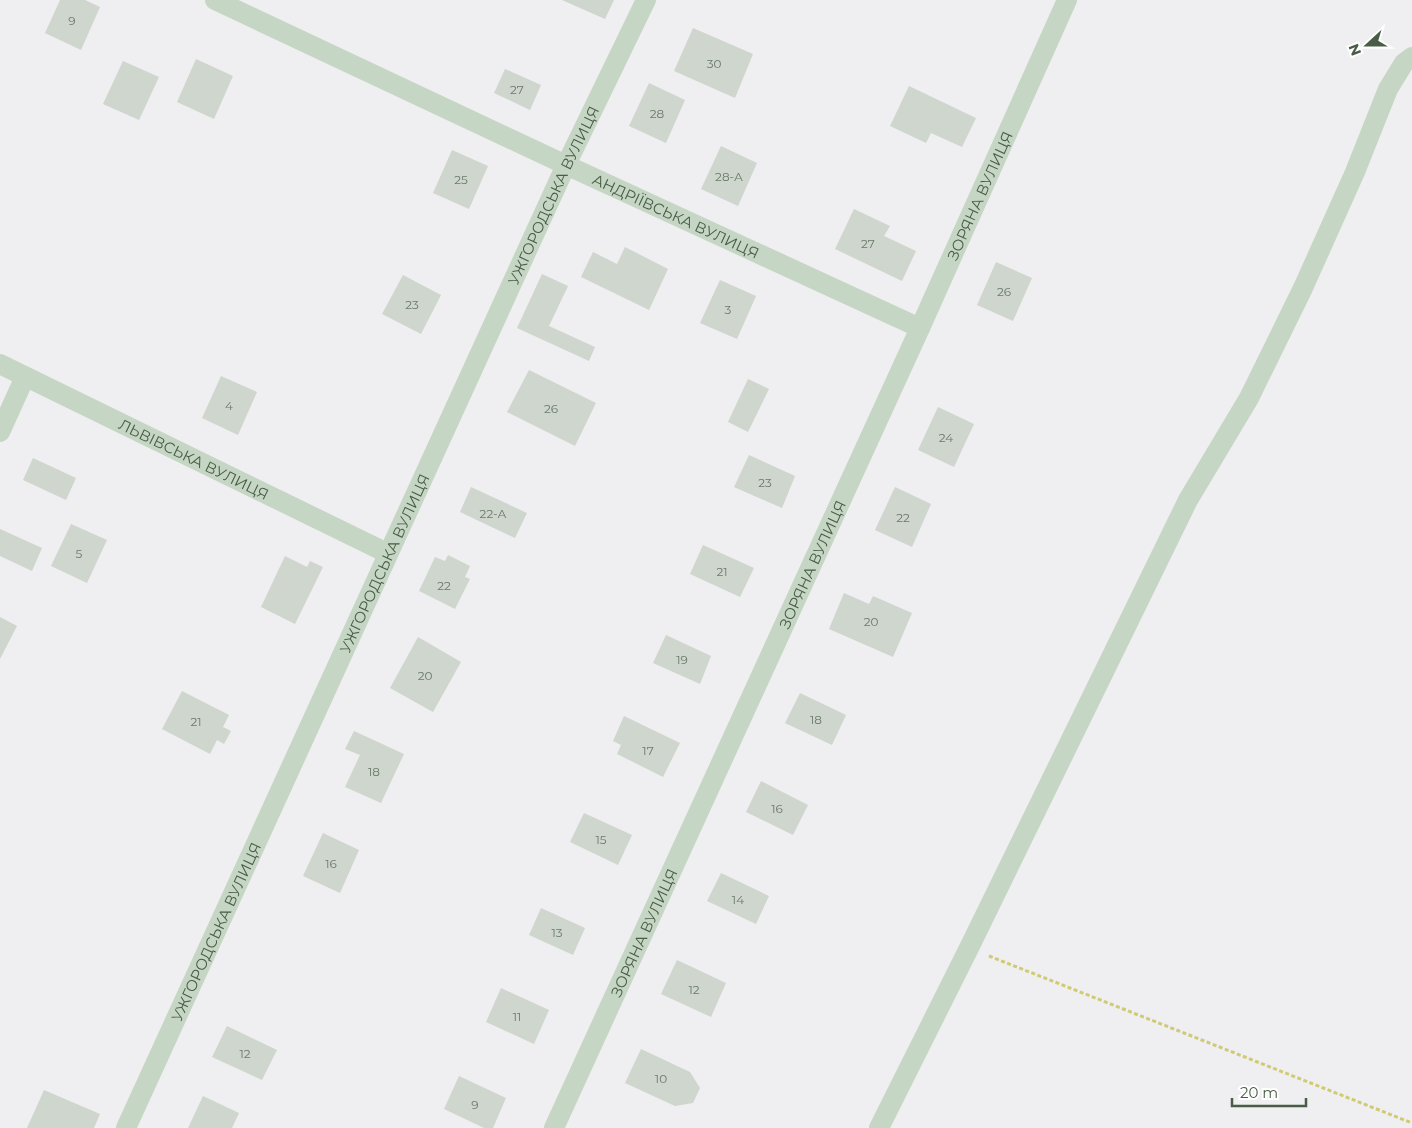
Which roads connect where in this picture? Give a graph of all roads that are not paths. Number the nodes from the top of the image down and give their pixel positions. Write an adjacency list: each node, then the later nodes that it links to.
1 (215, 0): 5 (street, АНДРІЇВСЬКА ВУЛИЦЯ)
2 (646, 0): 5 (street, УЖГОРОДСЬКА ВУЛИЦЯ)
3 (1067, 0): 6 (street, ЗОРЯНА ВУЛИЦЯ)
4 (1412, 57): 13 (street)
5 (566, 165): 6 (street, АНДРІЇВСЬКА ВУЛИЦЯ); 10 (street, УЖГОРОДСЬКА ВУЛИЦЯ)
6 (920, 328): 12 (street, ЗОРЯНА ВУЛИЦЯ)
7 (0, 364): 8 (street, ЛЬВІВСЬКА ВУЛИЦЯ)
8 (25, 377): 9 (street); 10 (street, ЛЬВІВСЬКА ВУЛИЦЯ)
9 (0, 432)
10 (387, 553): 11 (street, УЖГОРОДСЬКА ВУЛИЦЯ)
11 (126, 1128)
12 (554, 1128)
13 (879, 1128)

